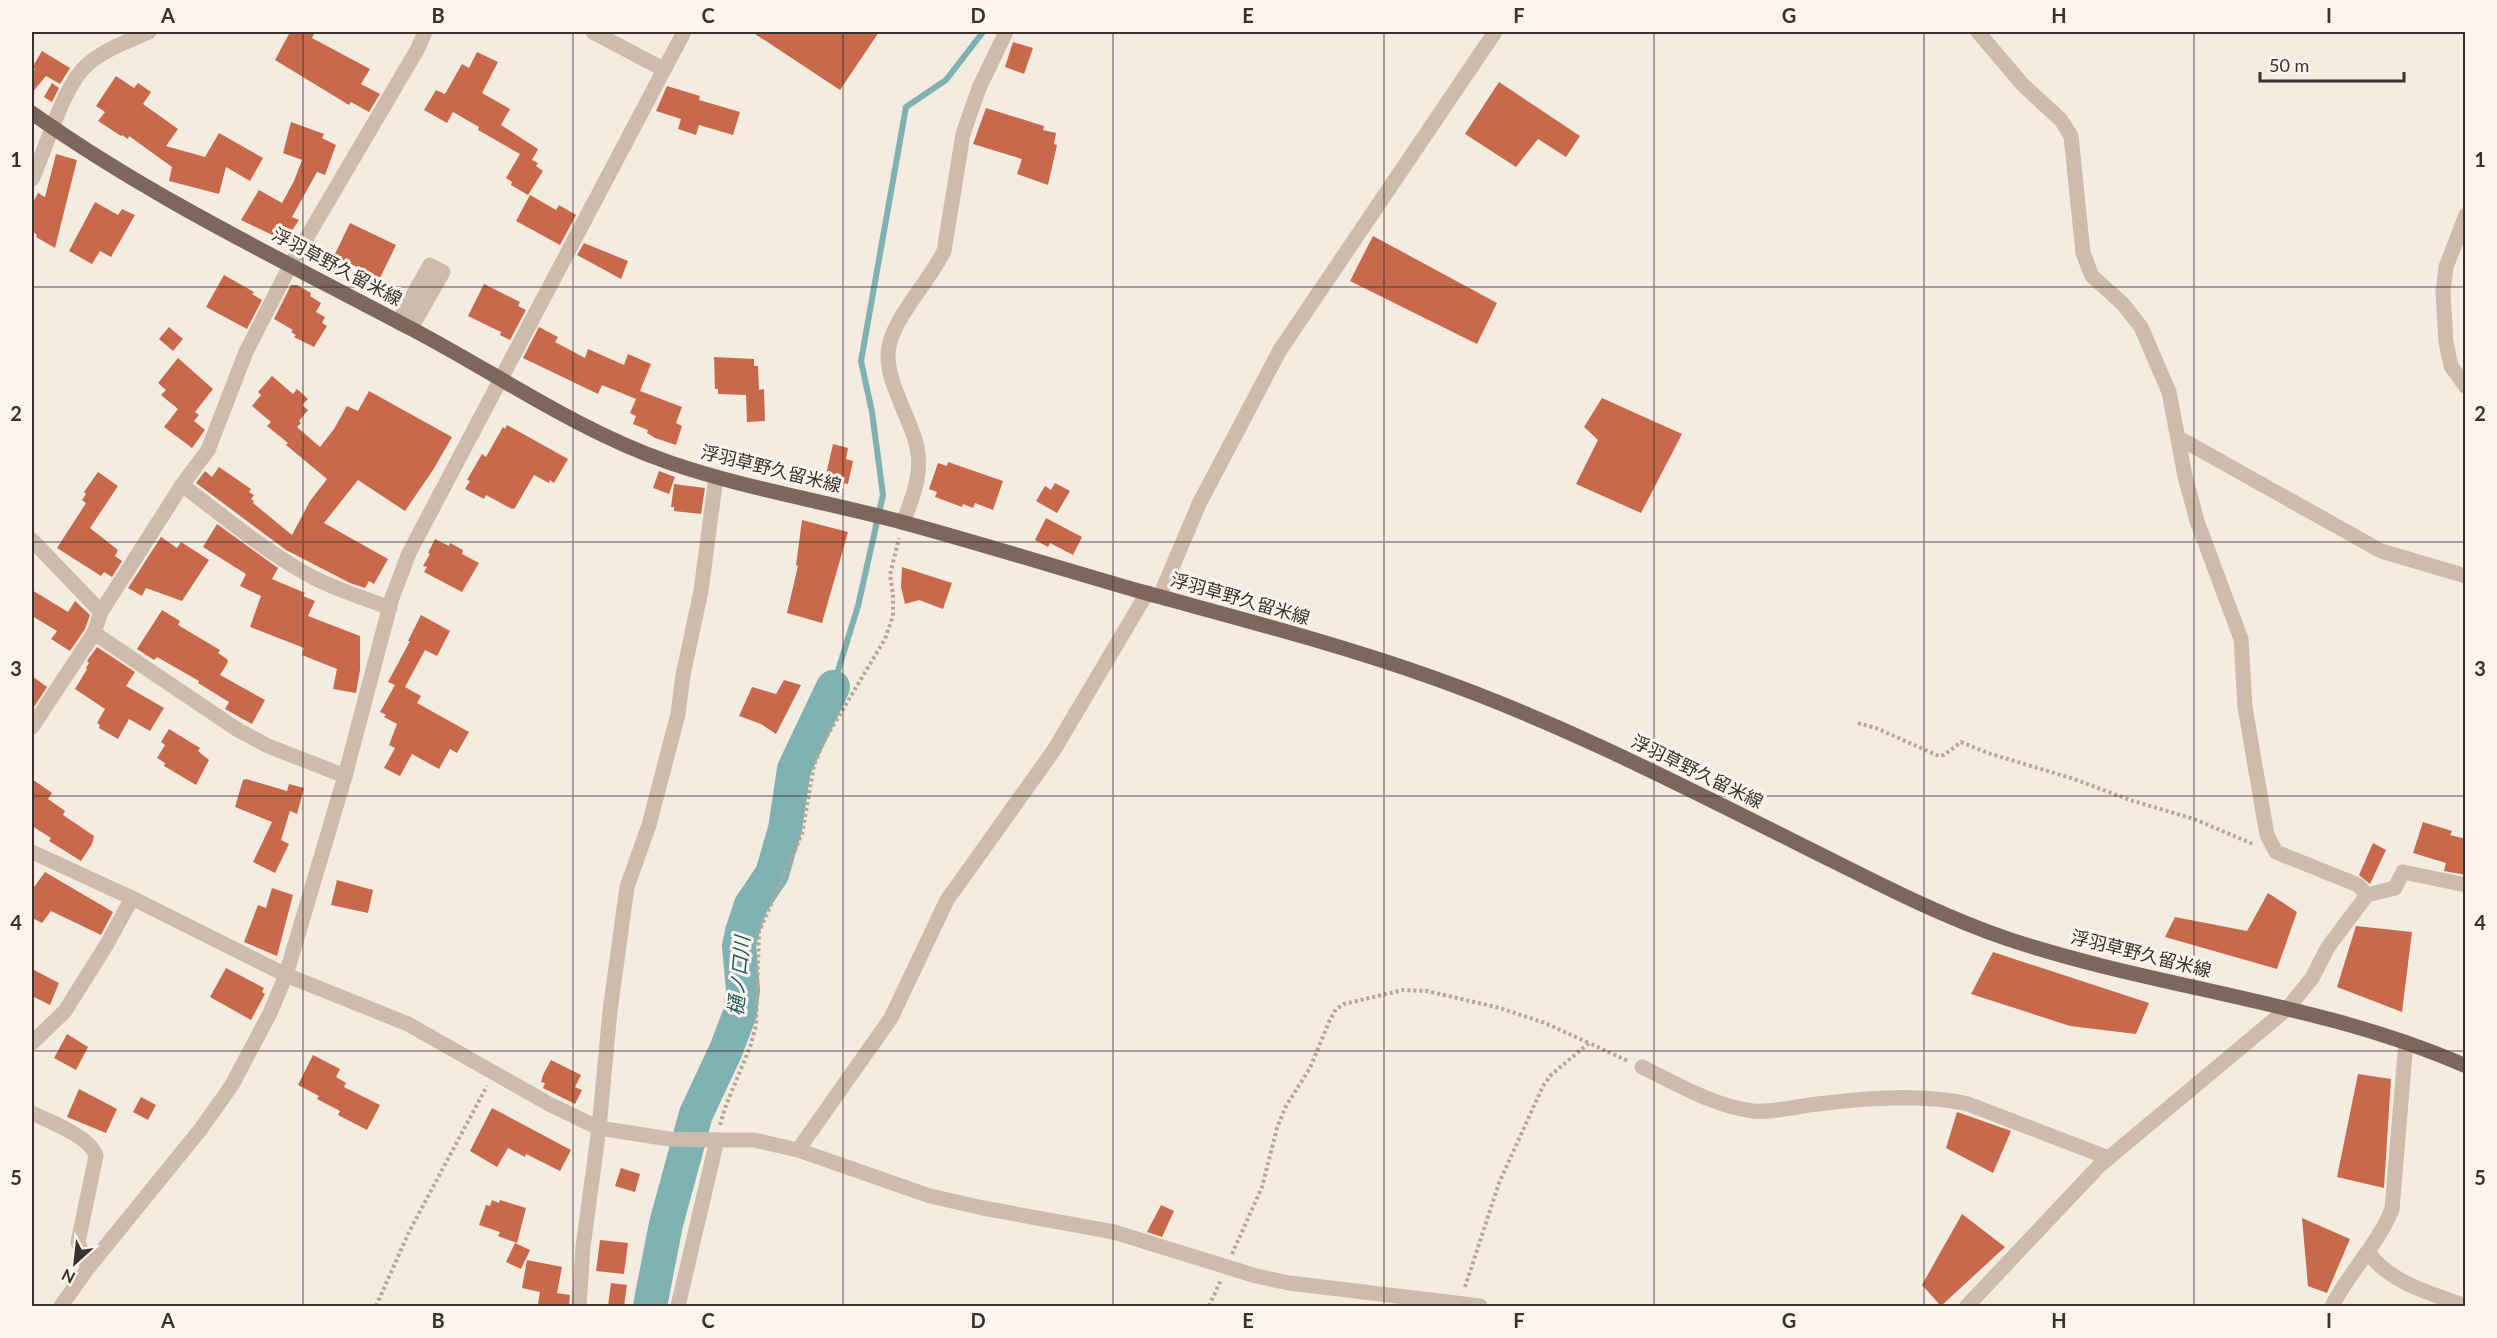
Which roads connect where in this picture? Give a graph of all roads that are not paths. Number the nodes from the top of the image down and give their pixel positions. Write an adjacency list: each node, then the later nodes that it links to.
1 (149, 32): 10 (street)
2 (425, 32): 13 (street)
3 (592, 32): 8 (street)
4 (684, 32): 8 (street)
5 (1006, 32): 19 (street)
6 (1495, 32): 22 (street)
7 (1978, 32): 16 (street)
8 (663, 69): 14 (street)
9 (32, 112): 10 (main road, 浮羽草野久留米線)
10 (54, 128): 11 (street); 13 (main road, 浮羽草野久留米線)
11 (32, 179)
12 (2466, 215): 15 (street)
13 (290, 266): 14 (main road, 浮羽草野久留米線); 18 (street)
14 (501, 378): 17 (main road, 浮羽草野久留米線); 23 (street)
15 (2466, 387)
16 (2179, 438): 21 (street); 30 (street)
17 (716, 477): 19 (main road, 浮羽草野久留米線); 39 (street)
18 (182, 486): 23 (street); 24 (street)
19 (899, 522): 22 (main road, 浮羽草野久留米線)
20 (32, 540): 24 (street)
21 (2466, 576)
22 (1153, 595): 33 (main road, 浮羽草野久留米線); 41 (street)
23 (390, 608): 27 (street)
24 (101, 612): 25 (street)
25 (94, 633): 26 (street); 27 (street)
26 (32, 728)
27 (345, 776): 32 (street)
28 (32, 852): 31 (street)
29 (2466, 885): 30 (street)
30 (2367, 895): 33 (street)
31 (132, 898): 32 (street); 35 (street)
32 (286, 975): 39 (street); 44 (street)
33 (2287, 1009): 34 (main road, 浮羽草野久留米線); 42 (street)
34 (2406, 1042): 36 (main road, 浮羽草野久留米線); 43 (street)
35 (32, 1043)
36 (2466, 1066)
37 (1642, 1067): 42 (street)
38 (32, 1113): 44 (street)
39 (599, 1128): 40 (street); 46 (street)
40 (711, 1140): 41 (street); 47 (street)
41 (798, 1149): 48 (street)
42 (2109, 1158): 49 (street)
43 (2368, 1252): 50 (street); 51 (street)
44 (88, 1268): 45 (street)
45 (61, 1306)
46 (579, 1306)
47 (678, 1306)
48 (1480, 1306)
49 (1967, 1306)
50 (2332, 1306)
51 (2466, 1306)

